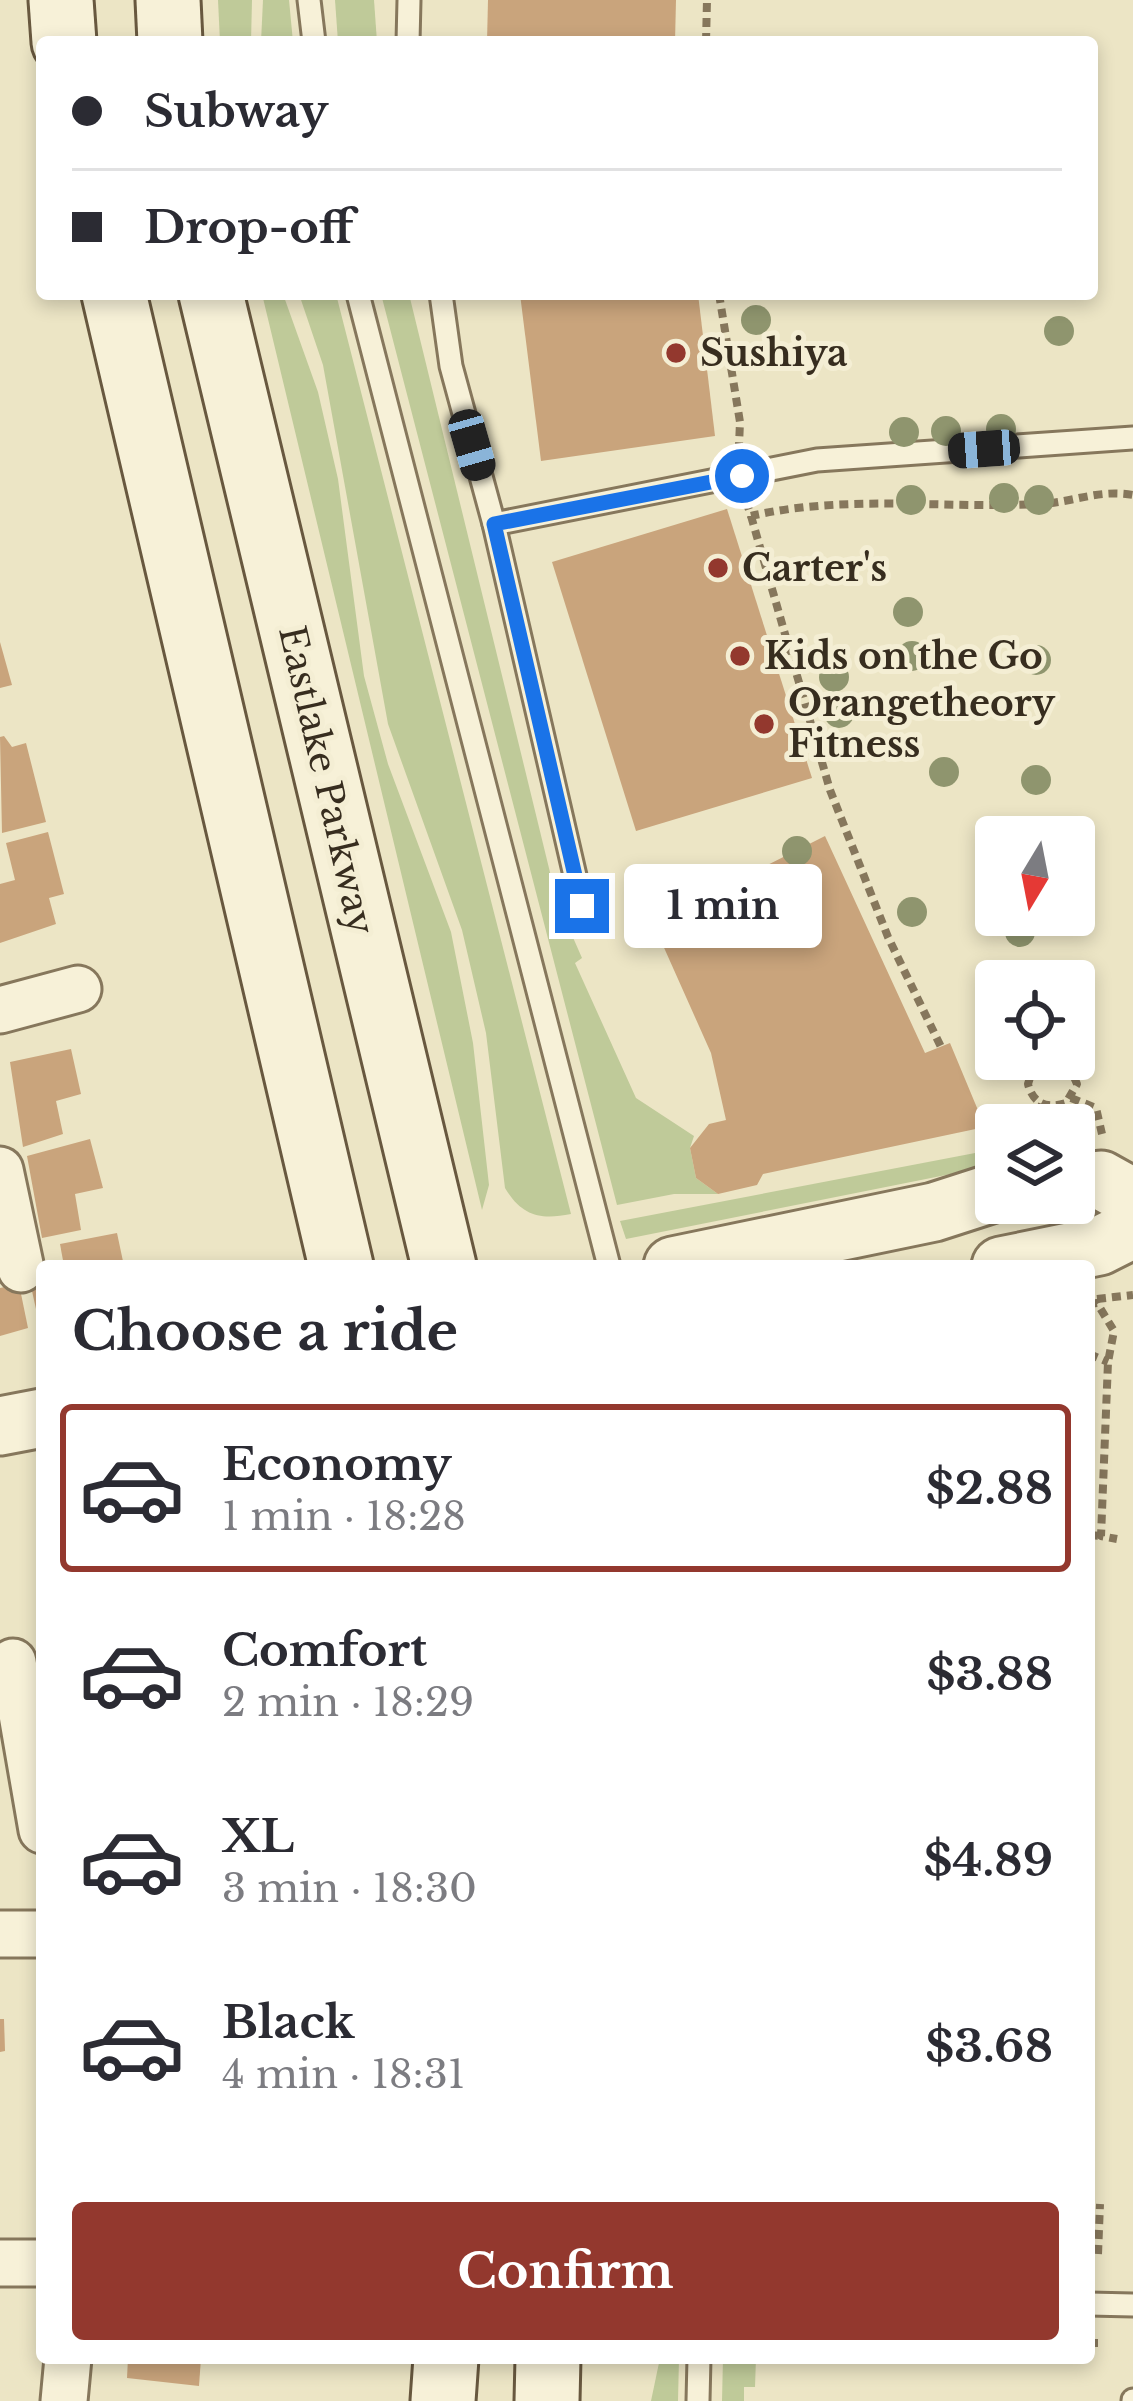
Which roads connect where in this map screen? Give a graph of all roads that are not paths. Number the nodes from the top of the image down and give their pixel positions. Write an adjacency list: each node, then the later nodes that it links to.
1 (61, 0): 5 (main road)
2 (168, 0): 6 (main road)
3 (309, 0): 7 (lane)
4 (410, 0): 8 (lane)
5 (64, 36)
6 (170, 36)
7 (313, 36)
8 (408, 36)
9 (115, 300): 23 (main road)
10 (212, 300): 24 (main road, Eastlake Parkway)
11 (360, 300): 25 (lane)
12 (443, 300): 14 (lane)
13 (1133, 438): 14 (lane)
14 (494, 524): 15 (lane)
15 (582, 906)
16 (78, 989): 17 (street)
17 (0, 1010)
18 (0, 1170): 28 (street)
19 (1095, 1181): 20 (street)
20 (1133, 1198)
21 (975, 1199): 26 (street)
22 (1133, 1228): 27 (street)
23 (340, 1260)
24 (443, 1260)
25 (607, 1260)
26 (702, 1260)
27 (1030, 1260)
28 (22, 1269)
29 (36, 1419): 30 (street)
30 (0, 1426)
31 (13, 1662): 32 (street)
32 (36, 1795)
33 (0, 1934): 34 (street)
34 (36, 1934)
35 (0, 2263): 36 (street)
36 (36, 2264)
37 (1095, 2304): 38 (lane)
38 (1133, 2305)
39 (67, 2364): 43 (street)
40 (446, 2364): 44 (main road)
41 (548, 2364): 45 (main road)
42 (699, 2364): 46 (lane)
43 (64, 2401)
44 (443, 2401)
45 (547, 2401)
46 (698, 2401)

